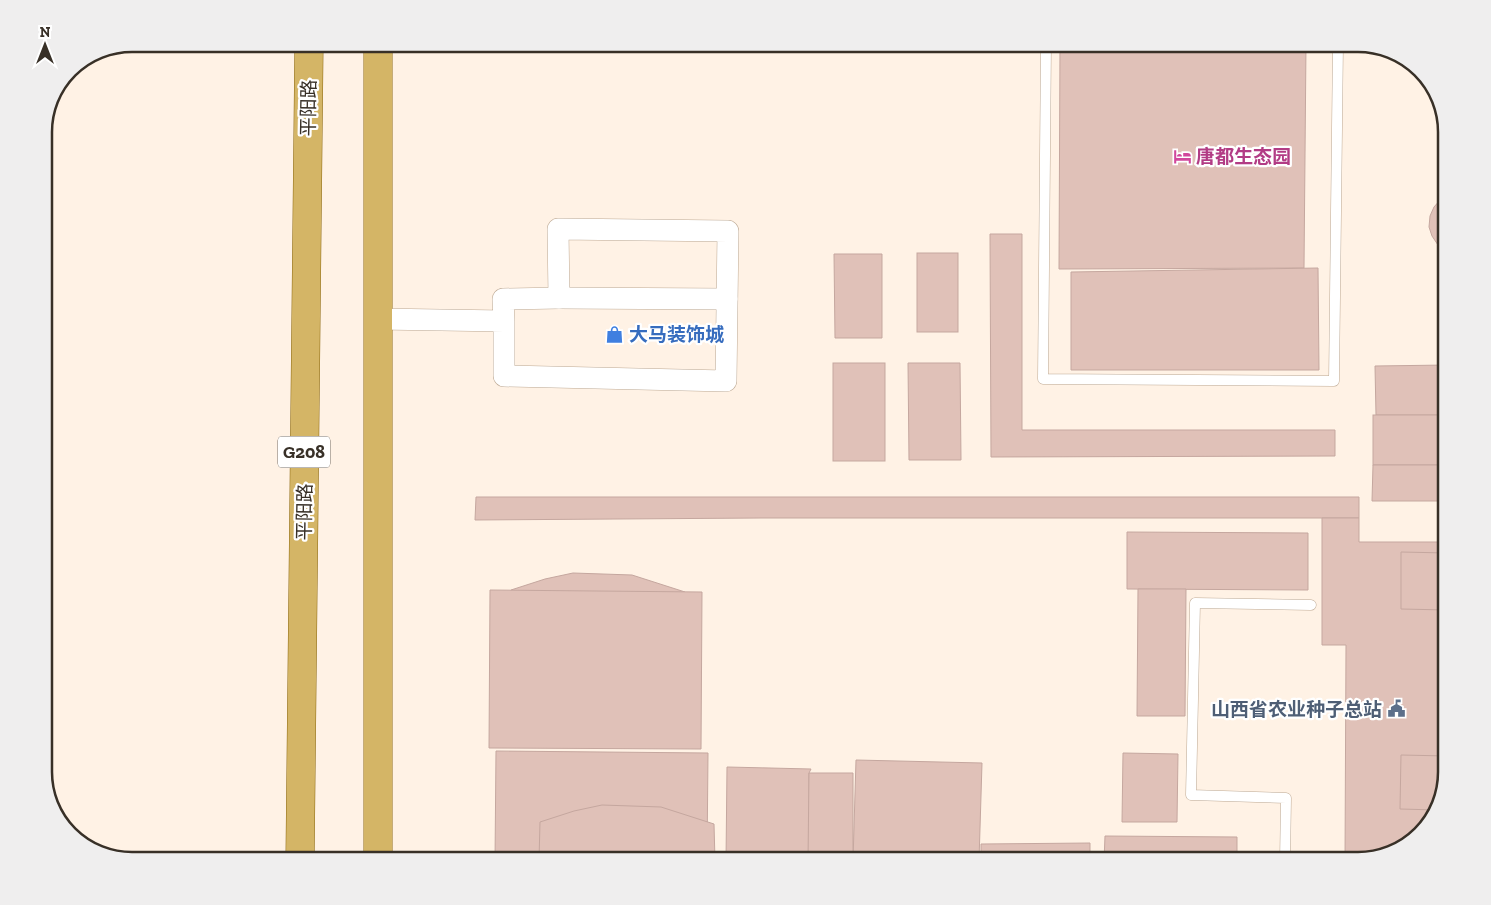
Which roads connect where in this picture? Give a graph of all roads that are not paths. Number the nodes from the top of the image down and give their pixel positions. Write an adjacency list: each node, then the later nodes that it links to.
1 (309, 52): 10 (main road, 平阳路 / G208)
2 (378, 52): 7 (main road)
3 (1046, 52): 4 (lane)
4 (1338, 52)
5 (559, 298): 6 (street); 6 (street); 8 (street)
6 (727, 299): 8 (street)
7 (378, 319): 8 (street); 11 (main road)
8 (504, 321)
9 (1311, 605): 12 (lane)
10 (300, 852)
11 (378, 852)
12 (1285, 852)

